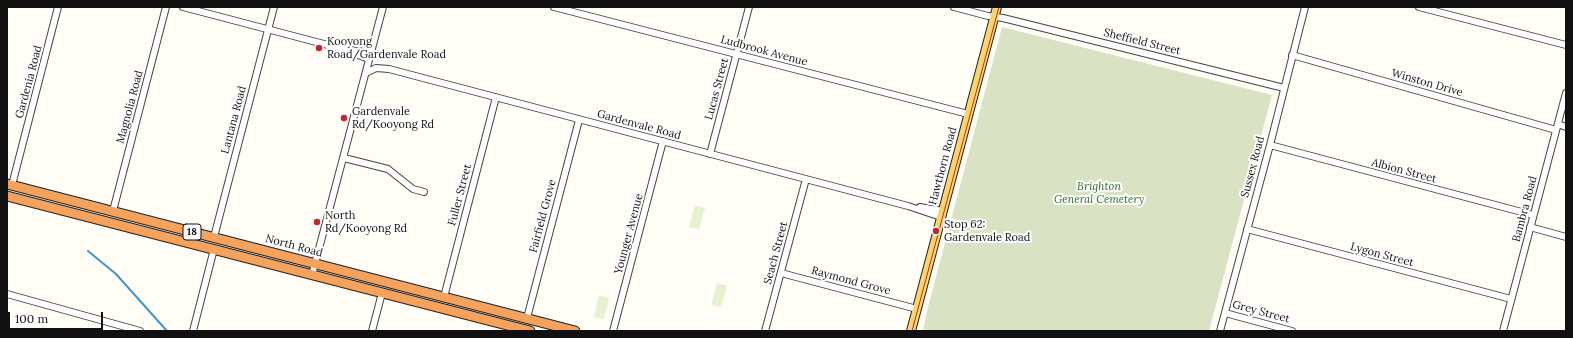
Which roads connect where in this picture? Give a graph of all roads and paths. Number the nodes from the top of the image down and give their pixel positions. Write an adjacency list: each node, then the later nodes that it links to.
1 (58, 7): 31 (street, Gardenia Road)
2 (166, 7): 36 (street, Magnolia Road)
3 (183, 7): 13 (street)
4 (274, 7): 13 (street, Lantana Road)
5 (383, 7): 17 (street)
6 (554, 7): 15 (street, Ludbrook Avenue)
7 (749, 7): 15 (street, Lucas Street)
8 (954, 7): 12 (street, Sheffield Street)
9 (997, 7): 12 (main road, Hawthorn Road)
10 (1305, 7): 16 (street, Sussex Road)
11 (1419, 7): 14 (street)
12 (994, 16): 19 (street, Sheffield Street); 22 (main road, Hawthorn Road)
13 (268, 29): 17 (street); 41 (street, Lantana Road)
14 (1566, 45)
15 (736, 54): 22 (street, Ludbrook Avenue); 28 (street, Lucas Street)
16 (1292, 55): 19 (street, Sussex Road); 24 (street, Winston Drive)
17 (370, 56): 18 (street)
18 (366, 73): 21 (street, Gardenvale Road); 29 (street)
19 (1284, 88): 27 (street, Sussex Road)
20 (1566, 93): 24 (street, Bambra Road)
21 (496, 97): 23 (street, Gardenvale Road); 49 (street, Fuller Street)
22 (968, 114): 37 (main road, Hawthorn Road)
23 (579, 120): 26 (street, Gardenvale Road); 54 (street, Fairfield Grove)
24 (1557, 127): 25 (street, Winston Drive); 38 (street, Bambra Road)
25 (1566, 127)
26 (663, 141): 28 (street, Gardenvale Road); 61 (street, Younger Avenue)
27 (1270, 146): 38 (street, Albion Street); 40 (street, Sussex Road)
28 (710, 154): 30 (street, Gardenvale Road)
29 (344, 158): 32 (street); 44 (street)
30 (806, 179): 37 (street, Gardenvale Road); 45 (street, Seach Street)
31 (10, 184): 34 (highway, North Road / 18)
32 (424, 192)
33 (7, 196): 35 (highway, 18)
34 (69, 200): 35 (highway); 36 (highway, North Road / 18)
35 (66, 211): 43 (highway, 18)
36 (113, 211): 41 (highway, North Road / 18)
37 (942, 214): 52 (main road, Hawthorn Road)
38 (1534, 215): 39 (street, Bambra Road)
39 (1530, 227): 42 (street); 50 (street, Bambra Road)
40 (1247, 229): 50 (street, Lygon Street); 53 (street, Sussex Road)
41 (214, 237): 44 (highway, North Road / 18)
42 (1566, 237)
43 (214, 249): 46 (highway, 18); 57 (street)
44 (316, 264): 46 (street); 49 (highway, North Road / 18)
45 (781, 273): 52 (street, Raymond Grove); 62 (street, Seach Street)
46 (312, 275): 47 (highway, 18)
47 (382, 293): 55 (highway, 18); 58 (street)
48 (7, 294): 56 (street)
49 (444, 297): 51 (highway, North Road / 18)
50 (1511, 299): 66 (street, Bambra Road)
51 (485, 308): 54 (highway, North Road / 18); 55 (highway)
52 (917, 309): 63 (main road, Hawthorn Road)
53 (1225, 313): 64 (street, Sussex Road); 65 (street, Grey Street)
54 (527, 318): 60 (highway, North Road / 18)
55 (482, 319): 59 (highway, 18)
56 (140, 331)
57 (193, 331)
58 (372, 331)
59 (530, 331)
60 (575, 331)
61 (613, 331)
62 (765, 331)
63 (911, 331)
64 (1220, 331)
65 (1292, 331)
66 (1503, 331)

